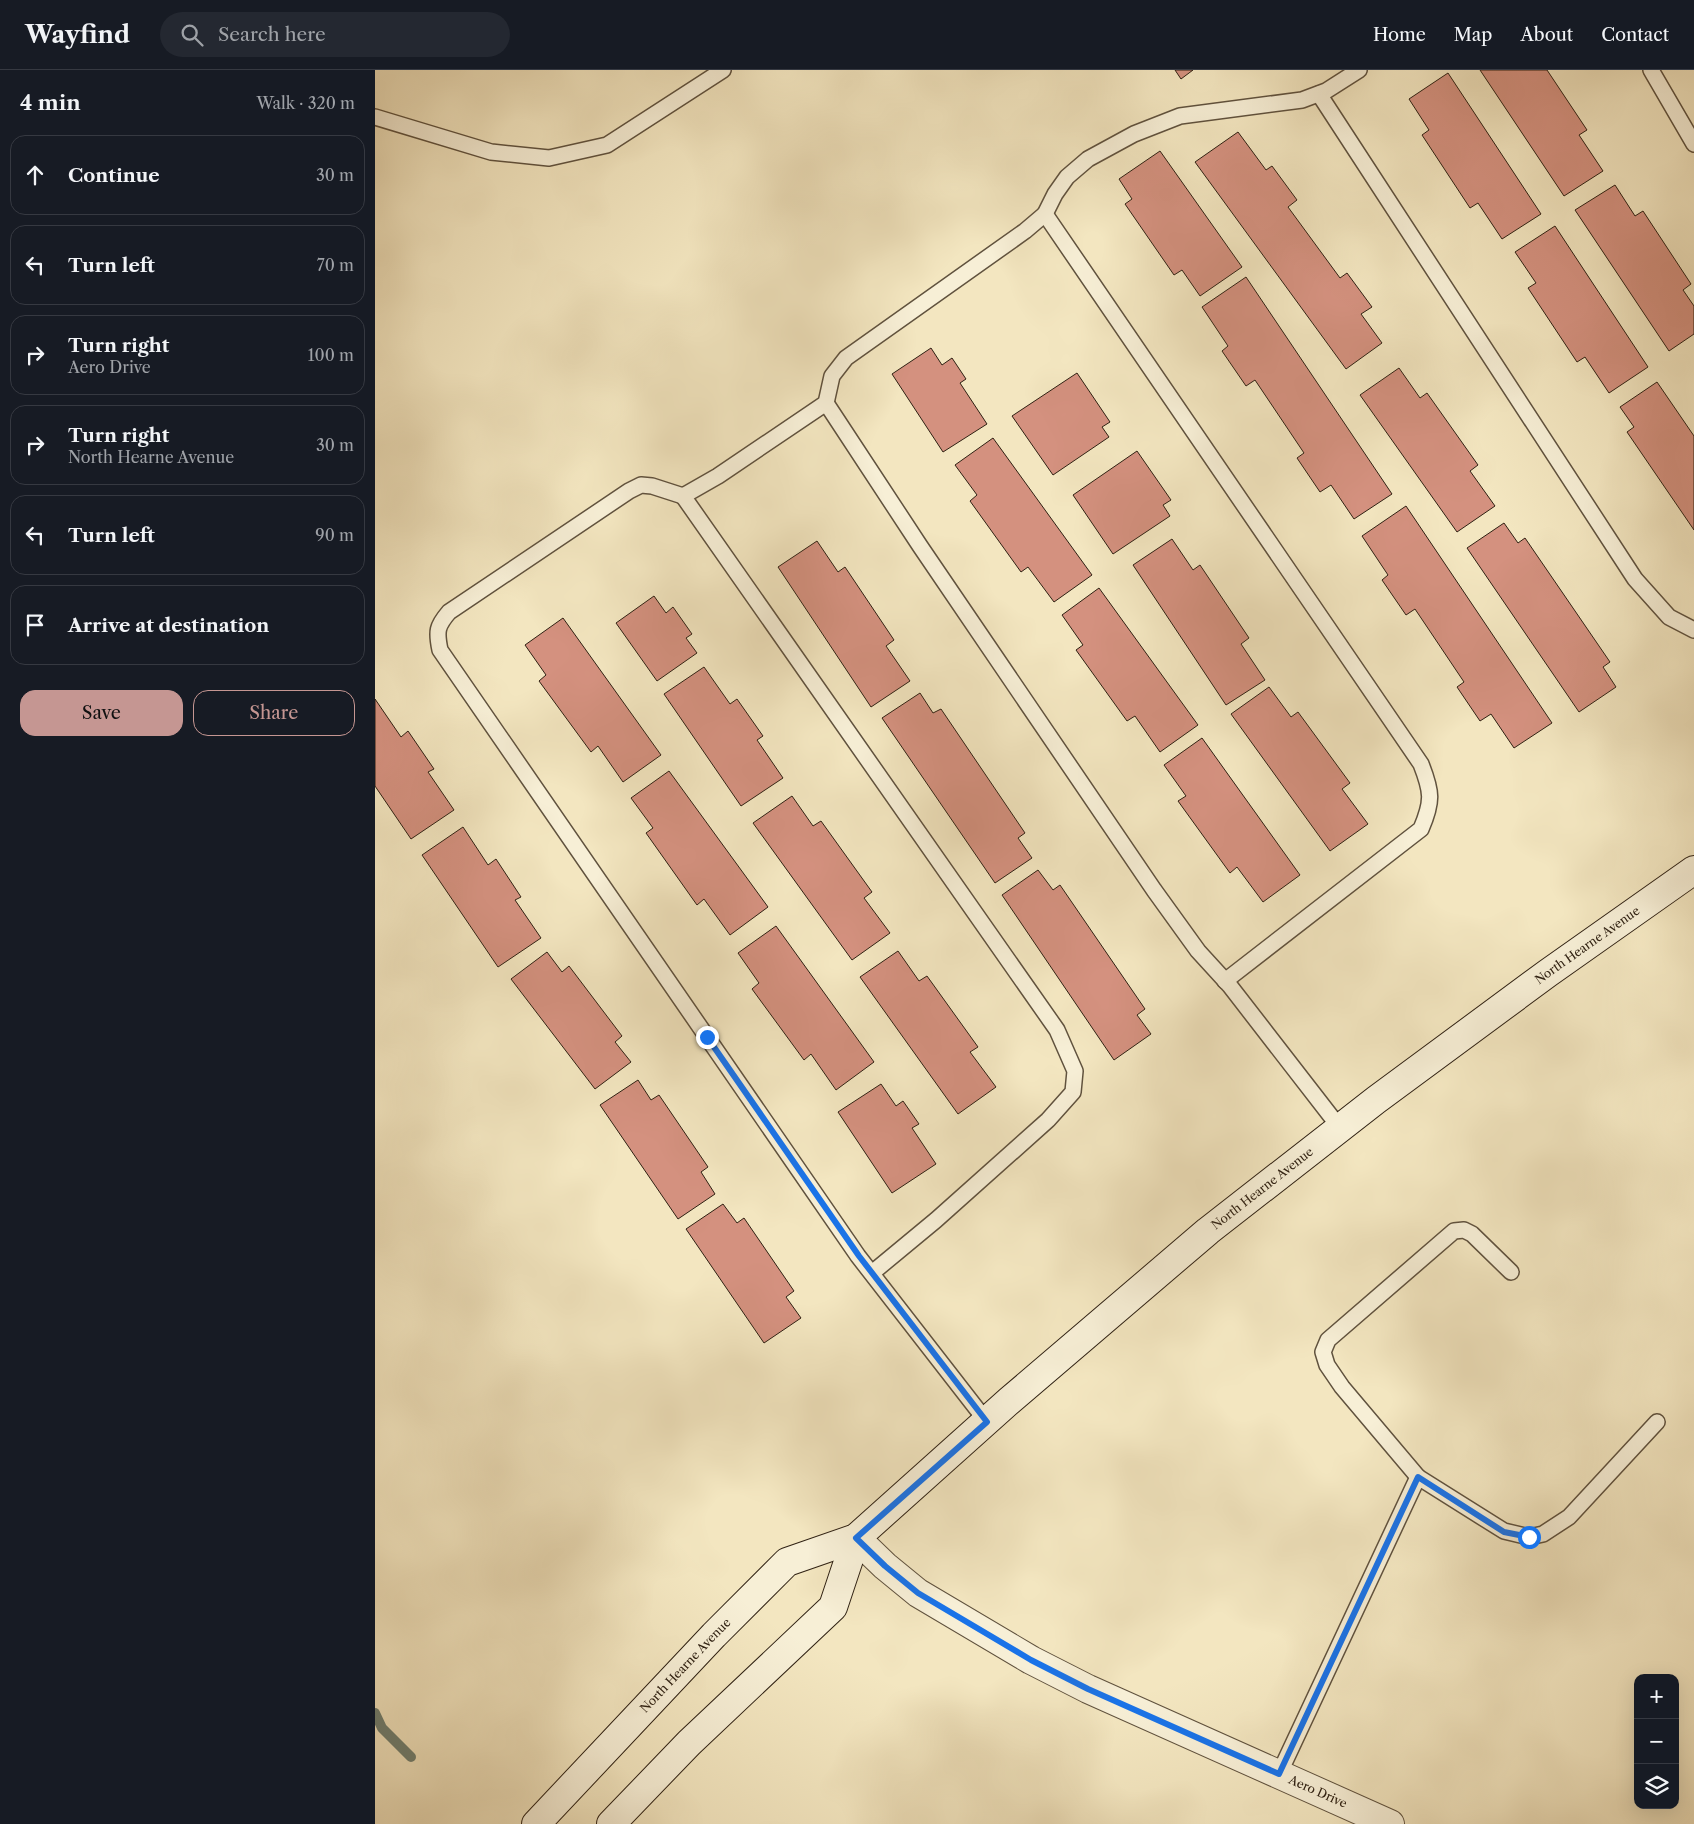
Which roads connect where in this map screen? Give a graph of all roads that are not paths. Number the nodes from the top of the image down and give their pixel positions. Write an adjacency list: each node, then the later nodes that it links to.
1 (723, 70): 5 (lane)
2 (1359, 70): 4 (lane)
3 (1651, 70): 6 (lane)
4 (1319, 94): 7 (lane); 10 (lane)
5 (375, 117)
6 (1694, 144)
7 (1045, 214): 8 (lane); 12 (lane)
8 (826, 403): 9 (lane); 12 (lane)
9 (683, 496): 15 (lane); 15 (lane)
10 (1694, 630)
11 (1694, 870): 13 (main road, North Hearne Avenue)
12 (1225, 980): 13 (lane)
13 (1340, 1128): 16 (main road, North Hearne Avenue)
14 (1511, 1272): 18 (lane)
15 (872, 1273): 16 (lane)
16 (987, 1422): 19 (main road, North Hearne Avenue)
17 (1657, 1422): 18 (lane)
18 (1418, 1477): 20 (lane)
19 (856, 1538): 20 (main road, Aero Drive); 21 (main road, North Hearne Avenue); 22 (main road)
20 (1279, 1774): 23 (main road, Aero Drive)
21 (535, 1824)
22 (611, 1824)
23 (1390, 1824)

